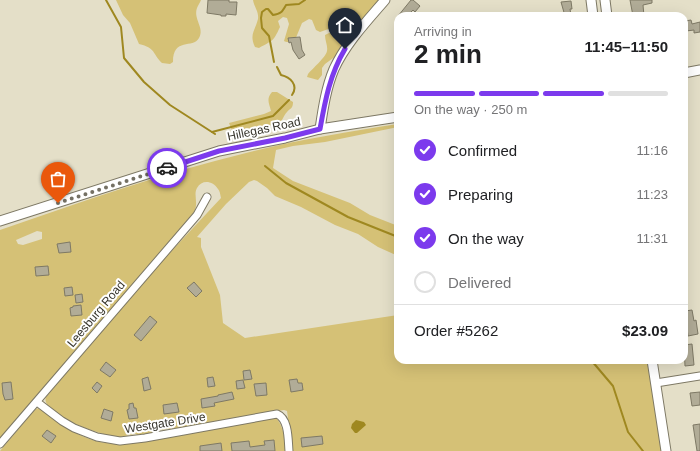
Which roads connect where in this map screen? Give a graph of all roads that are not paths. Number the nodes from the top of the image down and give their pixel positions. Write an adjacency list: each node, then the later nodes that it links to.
1 (385, 0): 9 (main road)
2 (591, 0): 4 (main road)
3 (605, 0): 5 (main road)
4 (592, 12)
5 (606, 12)
6 (700, 70): 7 (main road)
7 (688, 72)
8 (394, 118): 9 (main road, Hillegas Road)
9 (320, 129): 11 (main road, Hillegas Road)
10 (206, 197): 15 (street, Leesburg Road)
11 (0, 221)
12 (653, 364): 14 (main road)
13 (700, 376): 14 (street)
14 (656, 383): 18 (main road)
15 (37, 402): 16 (street, Leesburg Road); 17 (street, Westgate Drive)
16 (0, 444)
17 (289, 451)
18 (666, 451)

